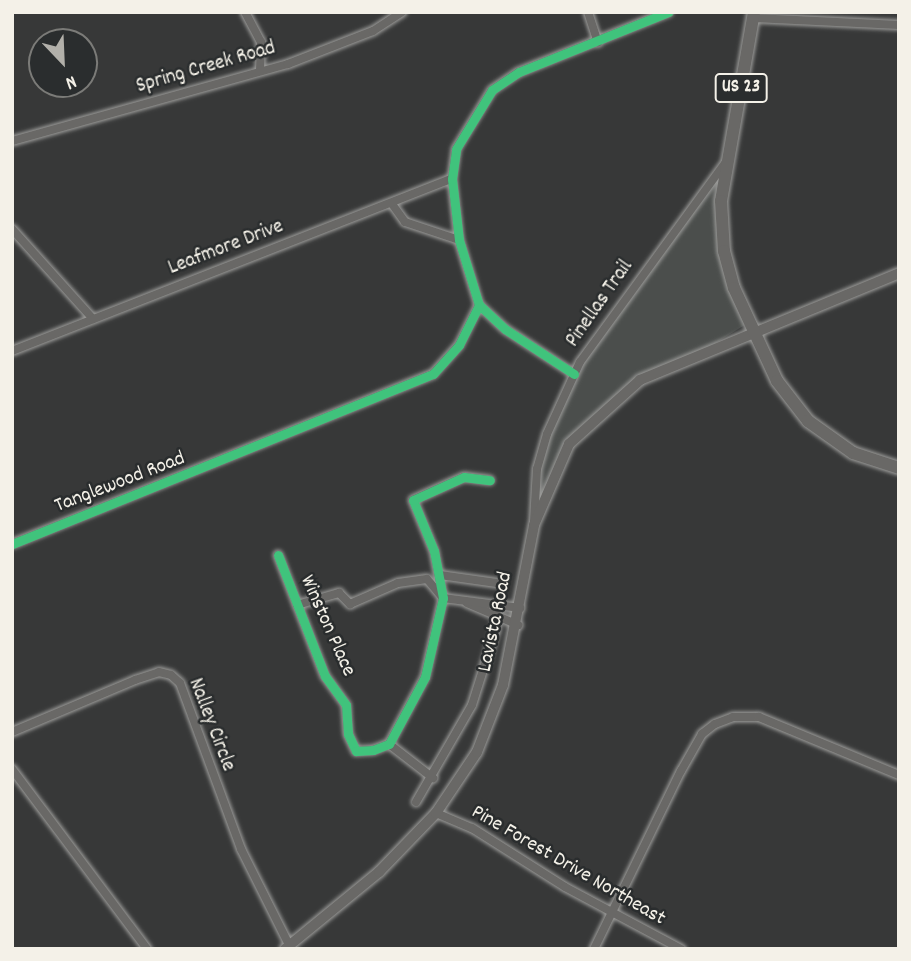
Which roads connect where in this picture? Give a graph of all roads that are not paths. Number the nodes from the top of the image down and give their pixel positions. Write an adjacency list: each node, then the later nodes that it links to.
1 (246, 12): 8 (street)
2 (402, 12): 8 (street, Spring Creek Road)
3 (587, 12): 7 (street)
4 (668, 12): 7 (street)
5 (754, 15): 6 (street); 10 (main road, US 23)
6 (899, 24)
7 (598, 42): 11 (street)
8 (260, 70): 9 (street, Spring Creek Road)
9 (12, 141)
10 (724, 163): 18 (main road, US 23); 20 (street, Pinellas Trail)
11 (453, 179): 12 (street, Leafmore Drive); 14 (street)
12 (393, 204): 14 (street); 17 (street, Leafmore Drive)
13 (12, 229): 17 (street)
14 (459, 240): 16 (street)
15 (899, 273): 18 (main road, Lavista Road)
16 (479, 305): 20 (street); 24 (street, Tanglewood Road)
17 (93, 319): 19 (street, Leafmore Drive)
18 (753, 334): 21 (main road, US 23); 23 (main road, Lavista Road)
19 (12, 351)
20 (574, 374): 23 (street, Pinellas Trail)
21 (899, 468)
22 (491, 480): 26 (street)
23 (534, 525): 32 (main road, Lavista Road)
24 (12, 544)
25 (278, 555): 30 (street, Winston Place)
26 (440, 575): 27 (street); 28 (street)
27 (496, 583)
28 (443, 598): 29 (street, Winston Place); 30 (street, Winston Place); 36 (street)
29 (467, 603): 31 (street, Winston Place); 33 (street, Winston Place)
30 (297, 605): 36 (street, Winston Place)
31 (497, 605): 32 (street, Winston Place); 33 (street)
32 (520, 608): 34 (main road, Lavista Road)
33 (494, 617): 34 (street, Winston Place); 39 (street)
34 (518, 625): 41 (main road, Lavista Road)
35 (12, 732): 43 (street, Nalley Circle)
36 (389, 744): 39 (street)
37 (12, 769): 44 (street)
38 (899, 775): 42 (street)
39 (433, 778): 40 (street)
40 (416, 802)
41 (436, 813): 42 (street, Pine Forest Drive Northeast); 43 (main road, Lavista Road)
42 (610, 912): 45 (street); 46 (street, Pine Forest Drive Northeast)
43 (288, 947)
44 (147, 949)
45 (594, 949)
46 (681, 949)

